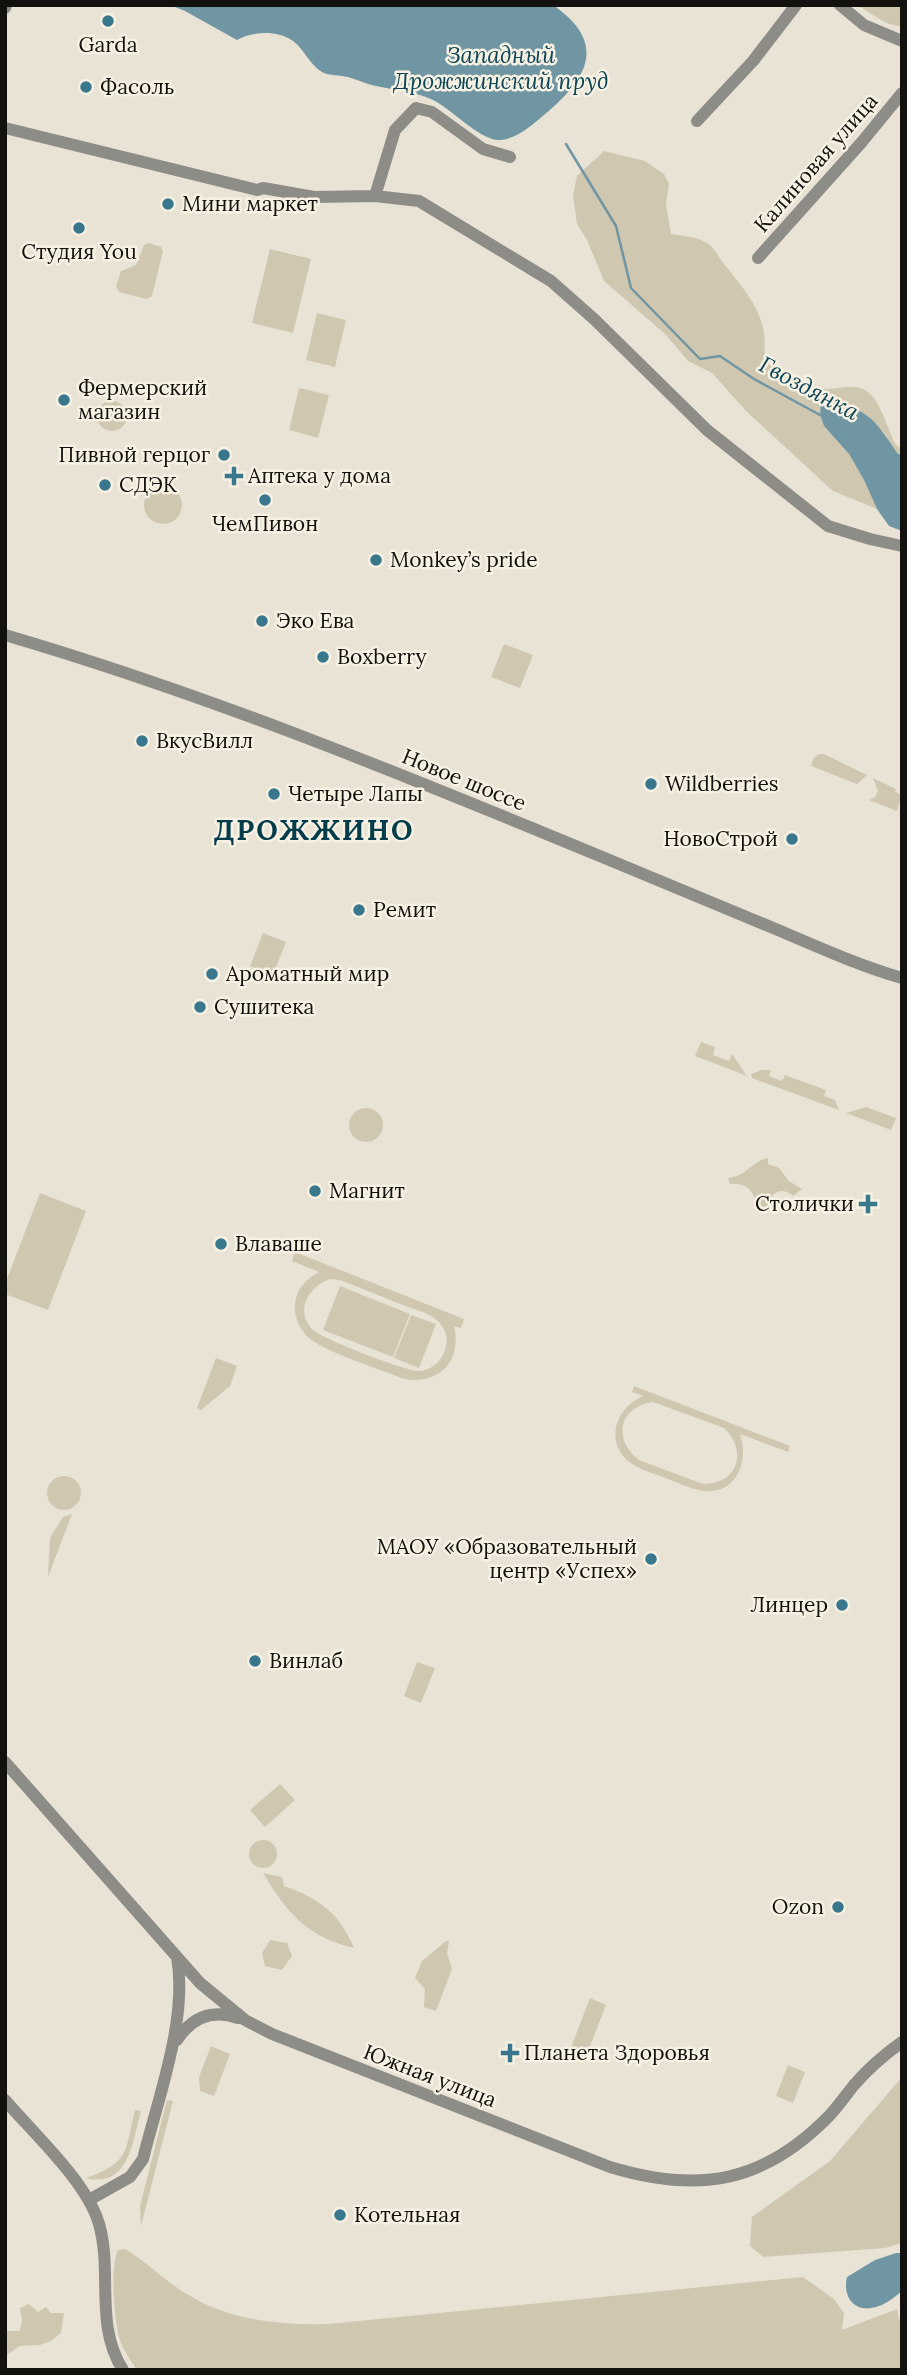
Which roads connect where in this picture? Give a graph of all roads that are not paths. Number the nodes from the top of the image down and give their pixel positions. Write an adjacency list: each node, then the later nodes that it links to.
1 (796, 5): 5 (street)
2 (840, 5): 3 (street)
3 (902, 41)
4 (902, 93): 9 (street, Калиновая улица)
5 (697, 121)
6 (5, 128): 8 (street)
7 (510, 157): 8 (street)
8 (375, 196): 10 (street)
9 (758, 258)
10 (902, 547)
11 (5, 635): 12 (street, Новое шоссе)
12 (902, 978)
13 (5, 1762): 14 (street, Южная улица)
14 (177, 1956): 15 (street, Южная улица); 16 (street)
15 (200, 1983): 16 (street); 17 (street, Южная улица)
16 (178, 2016): 19 (street)
17 (245, 2020): 18 (street, Южная улица); 19 (street)
18 (902, 2042)
19 (169, 2056): 21 (street)
20 (5, 2100): 21 (street)
21 (89, 2200): 22 (street)
22 (123, 2370)

